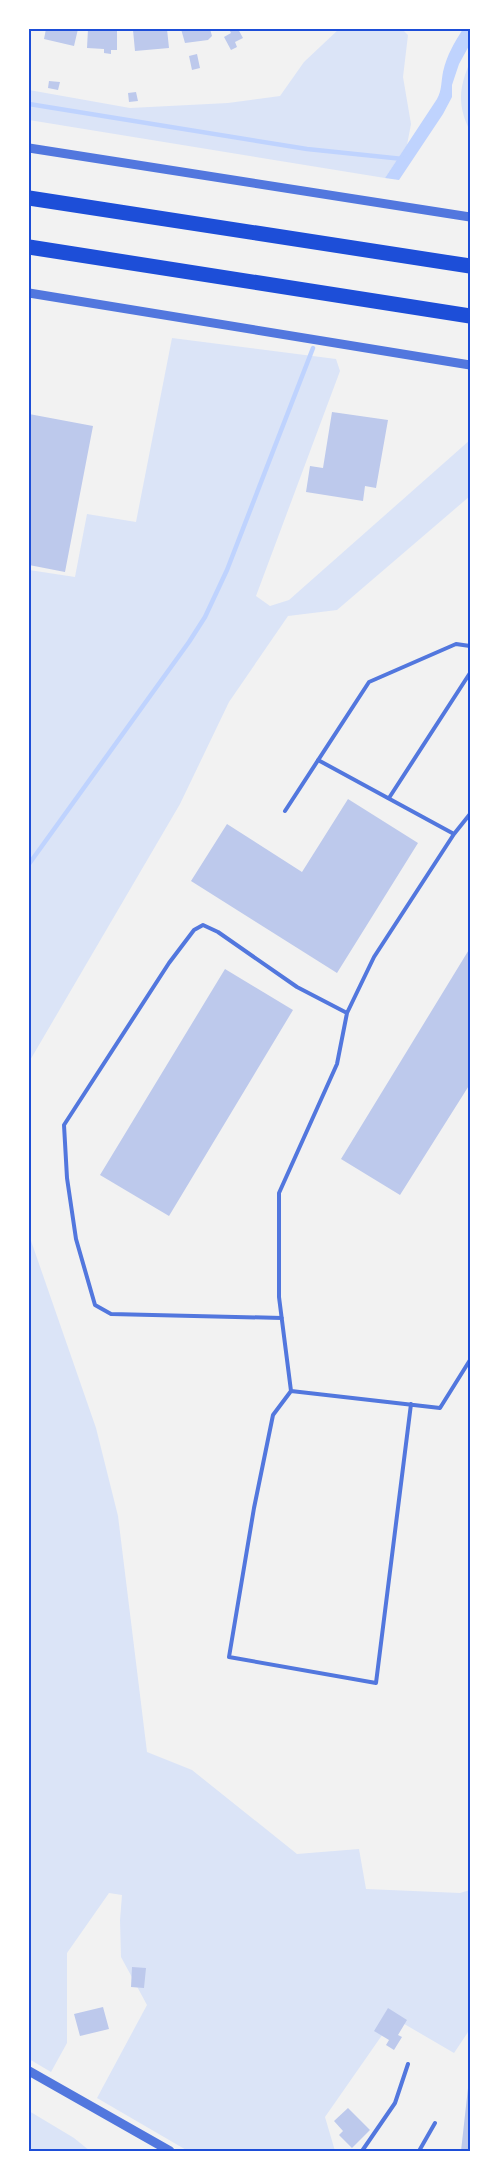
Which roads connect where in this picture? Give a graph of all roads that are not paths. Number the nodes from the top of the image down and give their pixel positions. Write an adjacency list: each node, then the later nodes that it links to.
1 (29, 148): 3 (street)
2 (29, 198): 5 (highway)
3 (470, 216)
4 (29, 247): 7 (highway)
5 (470, 266)
6 (29, 293): 8 (street)
7 (470, 316)
8 (470, 365)
9 (470, 646): 11 (lane)
10 (470, 673): 12 (lane)
11 (318, 760): 12 (lane); 13 (lane)
12 (388, 798): 15 (lane)
13 (285, 811)
14 (470, 814): 15 (lane)
15 (454, 834): 16 (lane)
16 (347, 1013): 17 (lane); 17 (lane)
17 (282, 1318): 19 (lane)
18 (470, 1360): 20 (lane)
19 (291, 1391): 20 (lane); 20 (lane)
20 (411, 1404)
21 (408, 2064): 25 (lane)
22 (29, 2070): 24 (street)
23 (435, 2123): 26 (lane)
24 (170, 2151)
25 (362, 2151)
26 (419, 2151)

